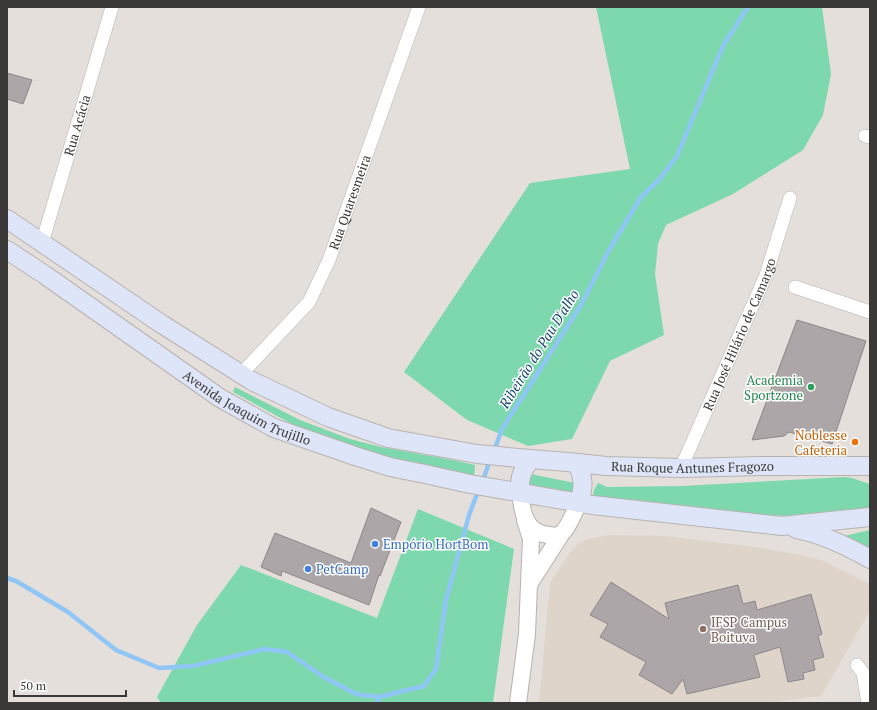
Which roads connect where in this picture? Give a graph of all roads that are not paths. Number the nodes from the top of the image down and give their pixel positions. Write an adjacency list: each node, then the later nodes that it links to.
1 (112, 7): 5 (street, Rua Acácia)
2 (419, 7): 9 (street, Rua Quaresmeira)
3 (790, 198): 13 (street, Rua José Hilário de Camargo)
4 (7, 219): 5 (main road, Avenida Joaquim Trujillo)
5 (42, 243): 9 (main road, Avenida Joaquim Trujillo)
6 (7, 250): 14 (main road, Avenida Joaquim Trujillo)
7 (795, 287): 8 (street)
8 (870, 312)
9 (240, 374): 10 (main road, Avenida Joaquim Trujillo)
10 (523, 459): 11 (main road, Rua Roque Antunes Fragozo); 14 (main road)
11 (577, 463): 13 (main road, Rua Roque Antunes Fragozo); 15 (main road)
12 (870, 466): 13 (main road, Rua Roque Antunes Fragozo)
13 (681, 468)
14 (513, 491): 15 (main road, Avenida Joaquim Trujillo); 17 (street)
15 (579, 503): 18 (main road); 19 (street)
16 (870, 517): 18 (main road)
17 (525, 520): 19 (street); 21 (street)
18 (782, 526): 20 (main road)
19 (562, 533): 21 (street)
20 (870, 559)
21 (529, 584): 23 (street)
22 (857, 665): 24 (street)
23 (518, 703)
24 (868, 703)

